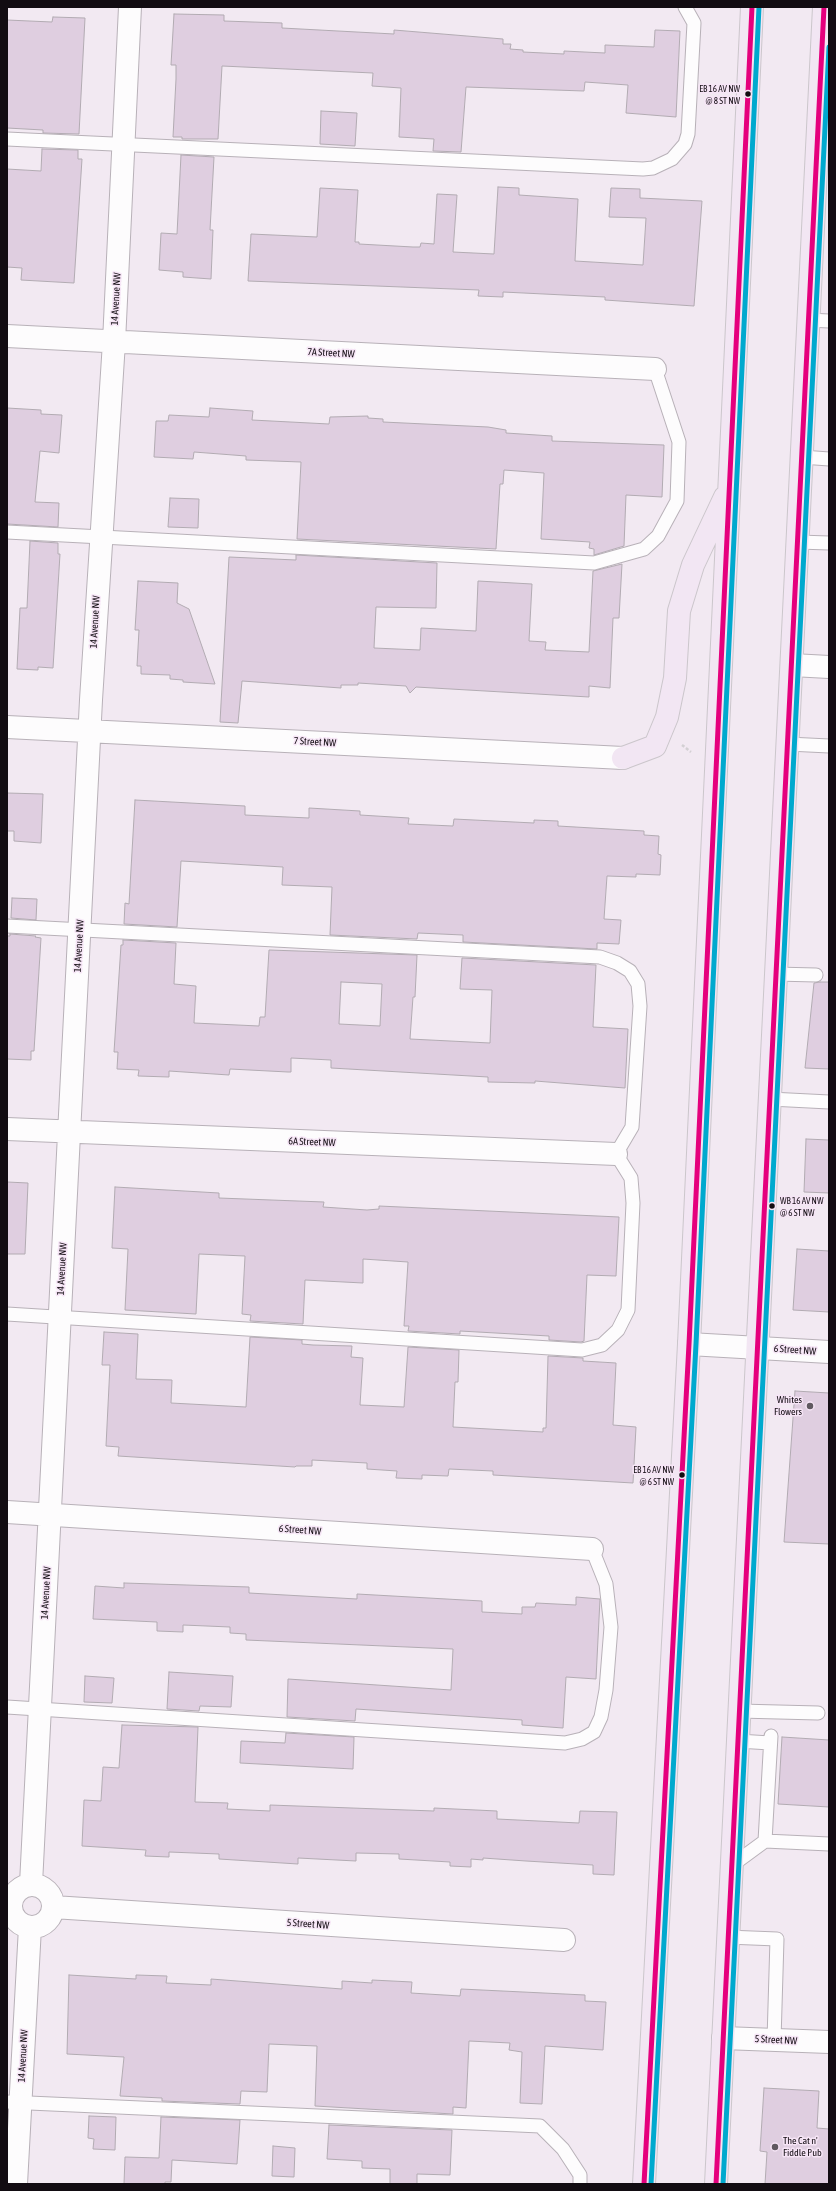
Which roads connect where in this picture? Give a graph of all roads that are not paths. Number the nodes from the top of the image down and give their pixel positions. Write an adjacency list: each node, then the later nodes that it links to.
1 (130, 7): 6 (street, 14 Avenue NW)
2 (685, 7): 6 (lane)
3 (752, 7): 13 (highway)
4 (824, 7): 7 (highway)
5 (7, 139): 6 (lane)
6 (123, 145): 9 (street, 14 Avenue NW)
7 (819, 320): 11 (highway)
8 (7, 336): 9 (street, 7A Street NW)
9 (114, 342): 10 (street, 7A Street NW); 15 (street, 14 Avenue NW)
10 (655, 369): 15 (lane)
11 (802, 457): 12 (lane); 16 (highway)
12 (829, 458)
13 (730, 487): 24 (highway); 36 (highway)
14 (7, 532): 15 (lane)
15 (100, 536): 21 (street, 14 Avenue NW)
16 (798, 542): 17 (lane); 18 (highway)
17 (829, 544)
18 (792, 665): 19 (street); 22 (highway)
19 (829, 667)
20 (7, 727): 21 (street, 7 Street NW)
21 (89, 730): 24 (street, 7 Street NW); 26 (street, 14 Avenue NW)
22 (788, 744): 23 (lane); 27 (highway)
23 (829, 746)
24 (623, 758)
25 (7, 926): 26 (lane)
26 (80, 930): 32 (street, 14 Avenue NW); 33 (lane)
27 (775, 974): 28 (lane); 29 (highway)
28 (816, 975)
29 (770, 1099): 30 (lane); 37 (highway)
30 (829, 1102)
31 (7, 1129): 32 (street, 6A Street NW)
32 (69, 1132): 33 (street, 6A Street NW); 35 (street, 14 Avenue NW)
33 (616, 1154): 35 (lane)
34 (7, 1314): 35 (lane)
35 (60, 1317): 40 (street, 14 Avenue NW)
36 (689, 1344): 37 (street, 6 Street NW); 62 (highway)
37 (758, 1348): 38 (street, 6 Street NW); 44 (highway)
38 (829, 1352)
39 (7, 1512): 40 (street, 6 Street NW)
40 (50, 1514): 41 (street, 6 Street NW); 43 (street, 14 Avenue NW)
41 (592, 1549): 43 (lane)
42 (7, 1707): 43 (lane)
43 (40, 1708): 50 (street, 14 Avenue NW)
44 (739, 1711): 45 (lane); 46 (highway)
45 (818, 1713)
46 (738, 1741): 47 (lane); 49 (highway)
47 (765, 1841): 48 (lane); 49 (lane)
48 (829, 1844)
49 (731, 1866): 54 (highway)
50 (31, 1884): 51 (street); 52 (street)
51 (9, 1905): 53 (street)
52 (53, 1907): 53 (street); 55 (street, 5 Street NW)
53 (30, 1927): 59 (street, 14 Avenue NW)
54 (727, 1937): 56 (highway); 57 (lane)
55 (564, 1940)
56 (723, 2038): 57 (street, 5 Street NW); 63 (highway)
57 (774, 2040): 58 (street, 5 Street NW)
58 (829, 2042)
59 (14, 2102): 60 (street, 14 Avenue NW); 61 (lane)
60 (16, 2184)
61 (580, 2184)
62 (644, 2184)
63 (716, 2184)

